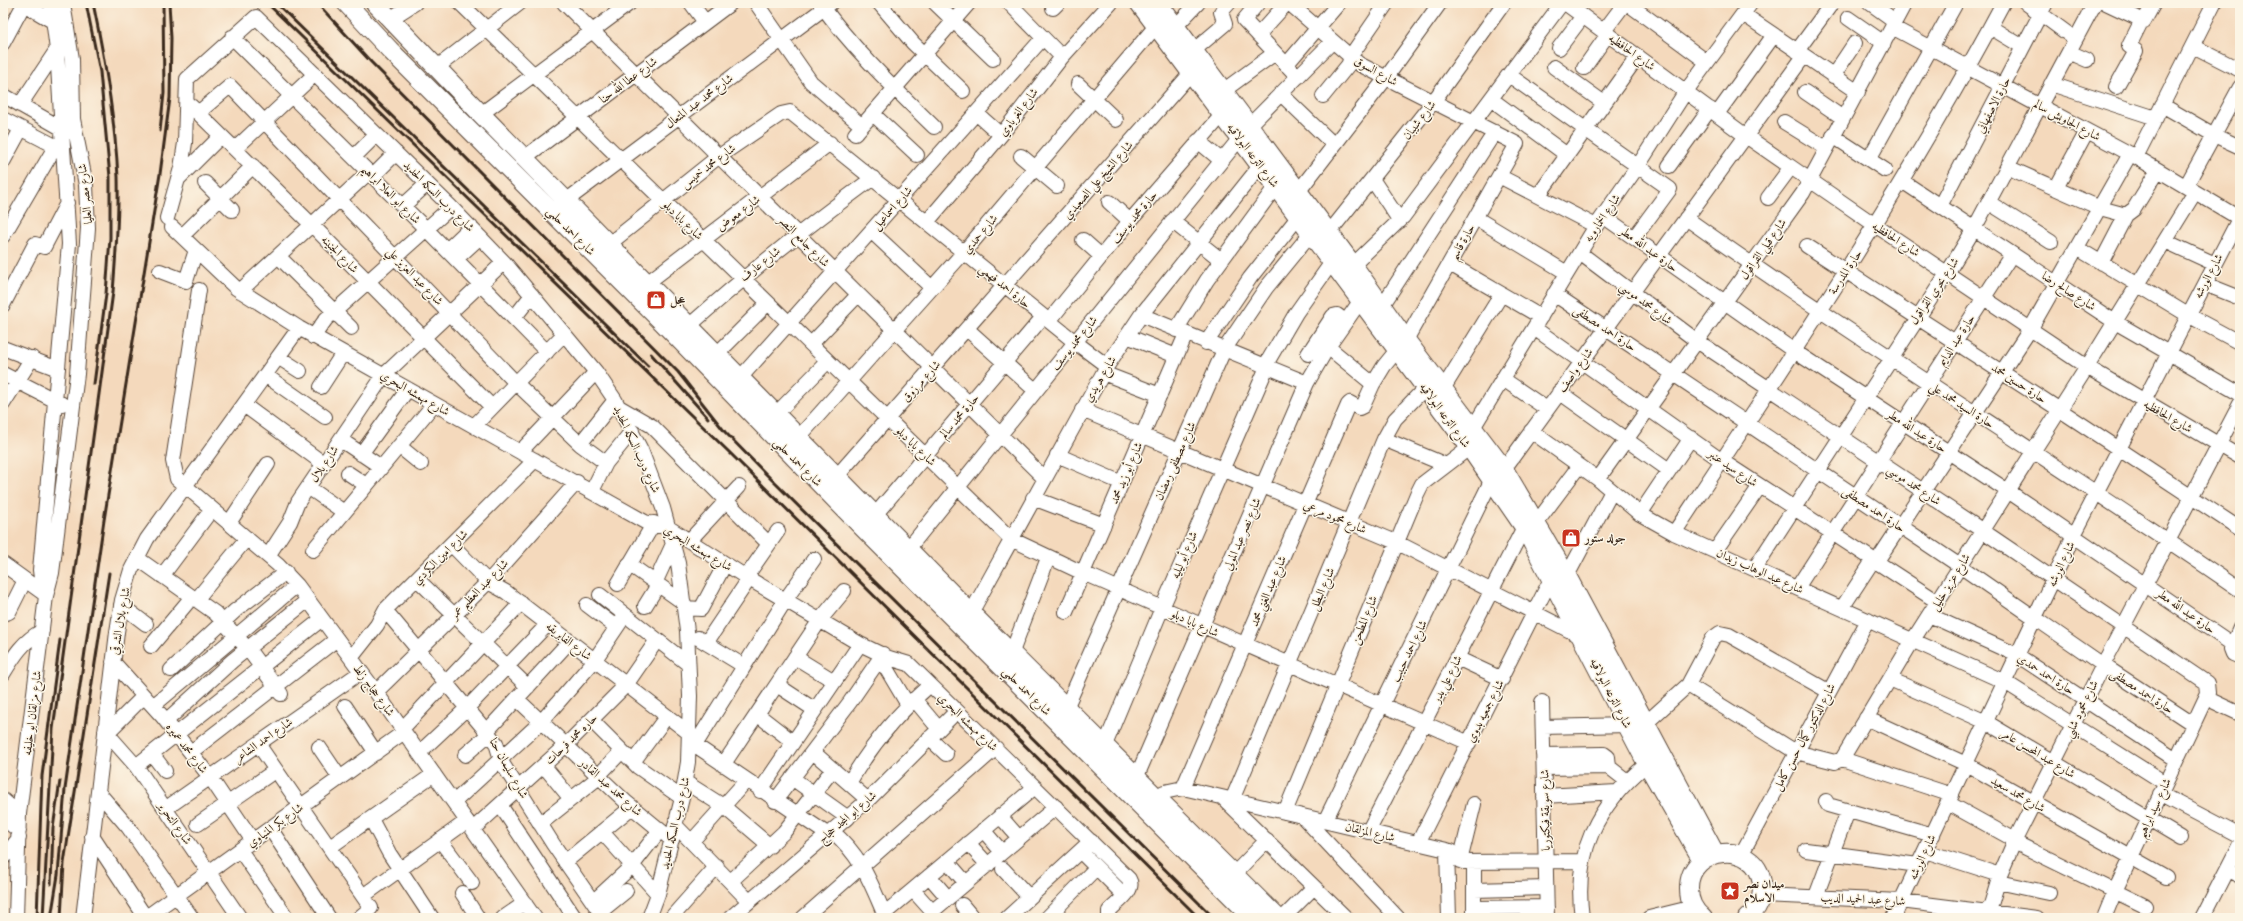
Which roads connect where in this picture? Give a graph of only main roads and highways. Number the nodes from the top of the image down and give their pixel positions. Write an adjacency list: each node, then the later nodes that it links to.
1 (346, 3): 7 (main road, شارع احمد حلمي)
2 (375, 3): 6 (main road, شارع احمد حلمي)
3 (1139, 3): 5 (main road, شارع الترعه البولاقيه)
4 (1158, 3): 5 (main road, شارع الترعه البولاقيه)
5 (1244, 132): 8 (main road, شارع الترعه البولاقيه); 8 (main road, شارع الترعه البولاقيه)
6 (500, 133): 7 (main road); 15 (main road, شارع احمد حلمي)
7 (488, 146): 14 (main road, شارع احمد حلمي)
8 (1320, 234): 9 (main road, شارع الترعه البولاقيه); 9 (main road, شارع الترعه البولاقيه)
9 (1402, 345): 10 (main road, شارع الترعه البولاقيه)
10 (1559, 578): 11 (main road, شارع الترعه البولاقيه); 11 (main road, شارع الترعه البولاقيه)
11 (1708, 856): 12 (main road); 13 (main road)
12 (1698, 913)
13 (1751, 917)
14 (1253, 918)
15 (1278, 918)

